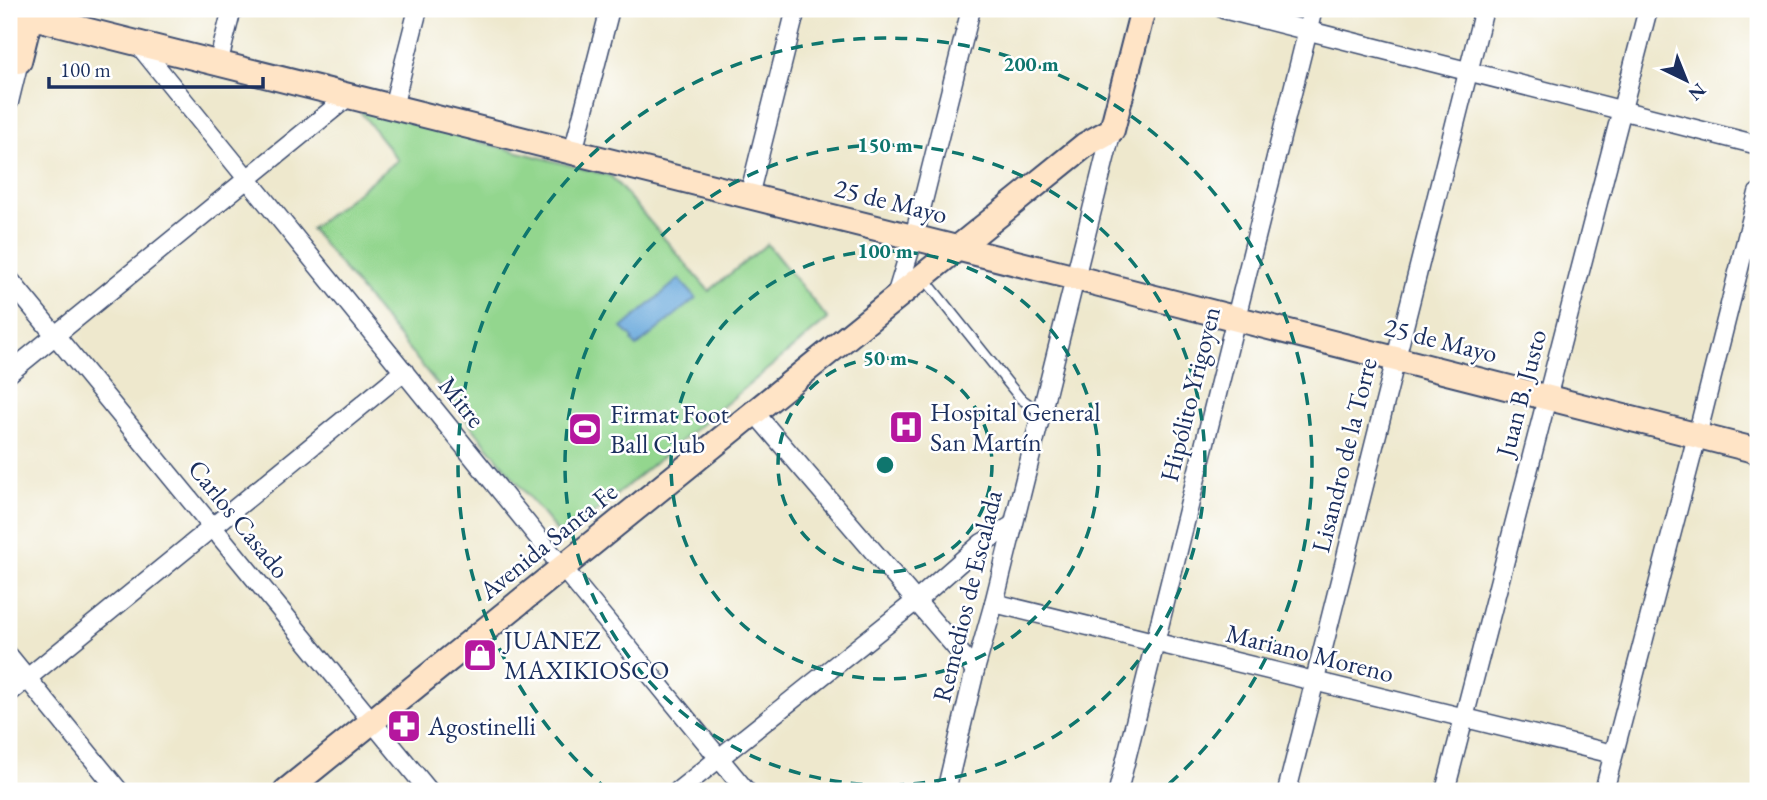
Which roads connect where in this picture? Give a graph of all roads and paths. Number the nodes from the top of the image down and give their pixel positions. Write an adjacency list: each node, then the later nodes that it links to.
1 (232, 9): 14 (street)
2 (418, 9): 19 (street)
3 (610, 9): 23 (street)
4 (796, 9): 26 (street)
5 (971, 9): 27 (street)
6 (1143, 9): 21 (street)
7 (1223, 9): 12 (street)
8 (1313, 9): 12 (street, Hipólito Yrigoyen)
9 (1484, 9): 16 (street, Lisandro de la Torre)
10 (1648, 9): 20 (street, Juan B. Justo)
11 (24, 12): 13 (street, 25 de Mayo); 15 (street)
12 (1308, 30): 16 (street); 33 (street, Hipólito Yrigoyen)
13 (138, 44): 14 (street, 25 de Mayo); 24 (street, Mitre)
14 (218, 64): 17 (street, 25 de Mayo)
15 (14, 65): 18 (street)
16 (1468, 71): 20 (street); 35 (street, Lisandro de la Torre)
17 (349, 96): 19 (street, 25 de Mayo); 24 (street)
18 (9, 102)
19 (393, 107): 23 (street, 25 de Mayo)
20 (1621, 110): 22 (street); 38 (street, Juan B. Justo)
21 (1112, 130): 28 (street, Avenida Santa Fe); 30 (street, Remedios de Escalada)
22 (1758, 145)
23 (573, 152): 26 (street, 25 de Mayo)
24 (248, 179): 34 (street); 36 (street, Mitre)
25 (1758, 193): 41 (street)
26 (749, 196): 27 (street, 25 de Mayo)
27 (914, 237): 28 (street, 25 de Mayo); 32 (street)
28 (958, 248): 29 (street, Avenida Santa Fe); 30 (street, 25 de Mayo)
29 (923, 276): 32 (street, Avenida Santa Fe); 40 (lane)
30 (1076, 278): 33 (street, 25 de Mayo); 40 (street, Remedios de Escalada)
31 (9, 279): 34 (street, Carlos Casado)
32 (895, 299): 39 (street, Avenida Santa Fe)
33 (1236, 318): 35 (street, 25 de Mayo); 48 (street, Hipólito Yrigoyen)
34 (55, 336): 37 (street); 44 (street, Carlos Casado)
35 (1395, 359): 38 (street, 25 de Mayo); 52 (street, Lisandro de la Torre)
36 (404, 371): 44 (street); 45 (street, Mitre)
37 (9, 373)
38 (1547, 398): 41 (street, 25 de Mayo); 54 (street, Juan B. Justo)
39 (754, 412): 45 (street, Avenida Santa Fe); 46 (street)
40 (1041, 413): 43 (street, Remedios de Escalada)
41 (1697, 436): 42 (street, 25 de Mayo); 56 (street)
42 (1758, 451)
43 (1013, 525): 46 (street); 47 (street, Remedios de Escalada)
44 (212, 528): 51 (street); 55 (street, Carlos Casado)
45 (563, 568): 55 (street, Avenida Santa Fe); 57 (street, Mitre)
46 (916, 600): 50 (street); 57 (street)
47 (994, 603): 48 (street, Mariano Moreno); 50 (street, Remedios de Escalada)
48 (1155, 643): 52 (street, Mariano Moreno); 64 (street, Hipólito Yrigoyen)
49 (9, 656): 51 (street)
50 (975, 670): 63 (street, Remedios de Escalada)
51 (27, 678): 53 (street); 58 (street)
52 (1314, 681): 54 (street, Mariano Moreno); 65 (street, Lisandro de la Torre)
53 (9, 693)
54 (1464, 718): 56 (street, Mariano Moreno); 66 (street, Juan B. Justo)
55 (372, 722): 59 (street, Avenida Santa Fe); 60 (street, Carlos Casado)
56 (1613, 754): 67 (street)
57 (719, 759): 61 (street); 62 (street, Mitre)
58 (119, 791)
59 (286, 791)
60 (429, 791)
61 (678, 791)
62 (746, 791)
63 (946, 791)
64 (1118, 791)
65 (1287, 791)
66 (1445, 791)
67 (1604, 791)

